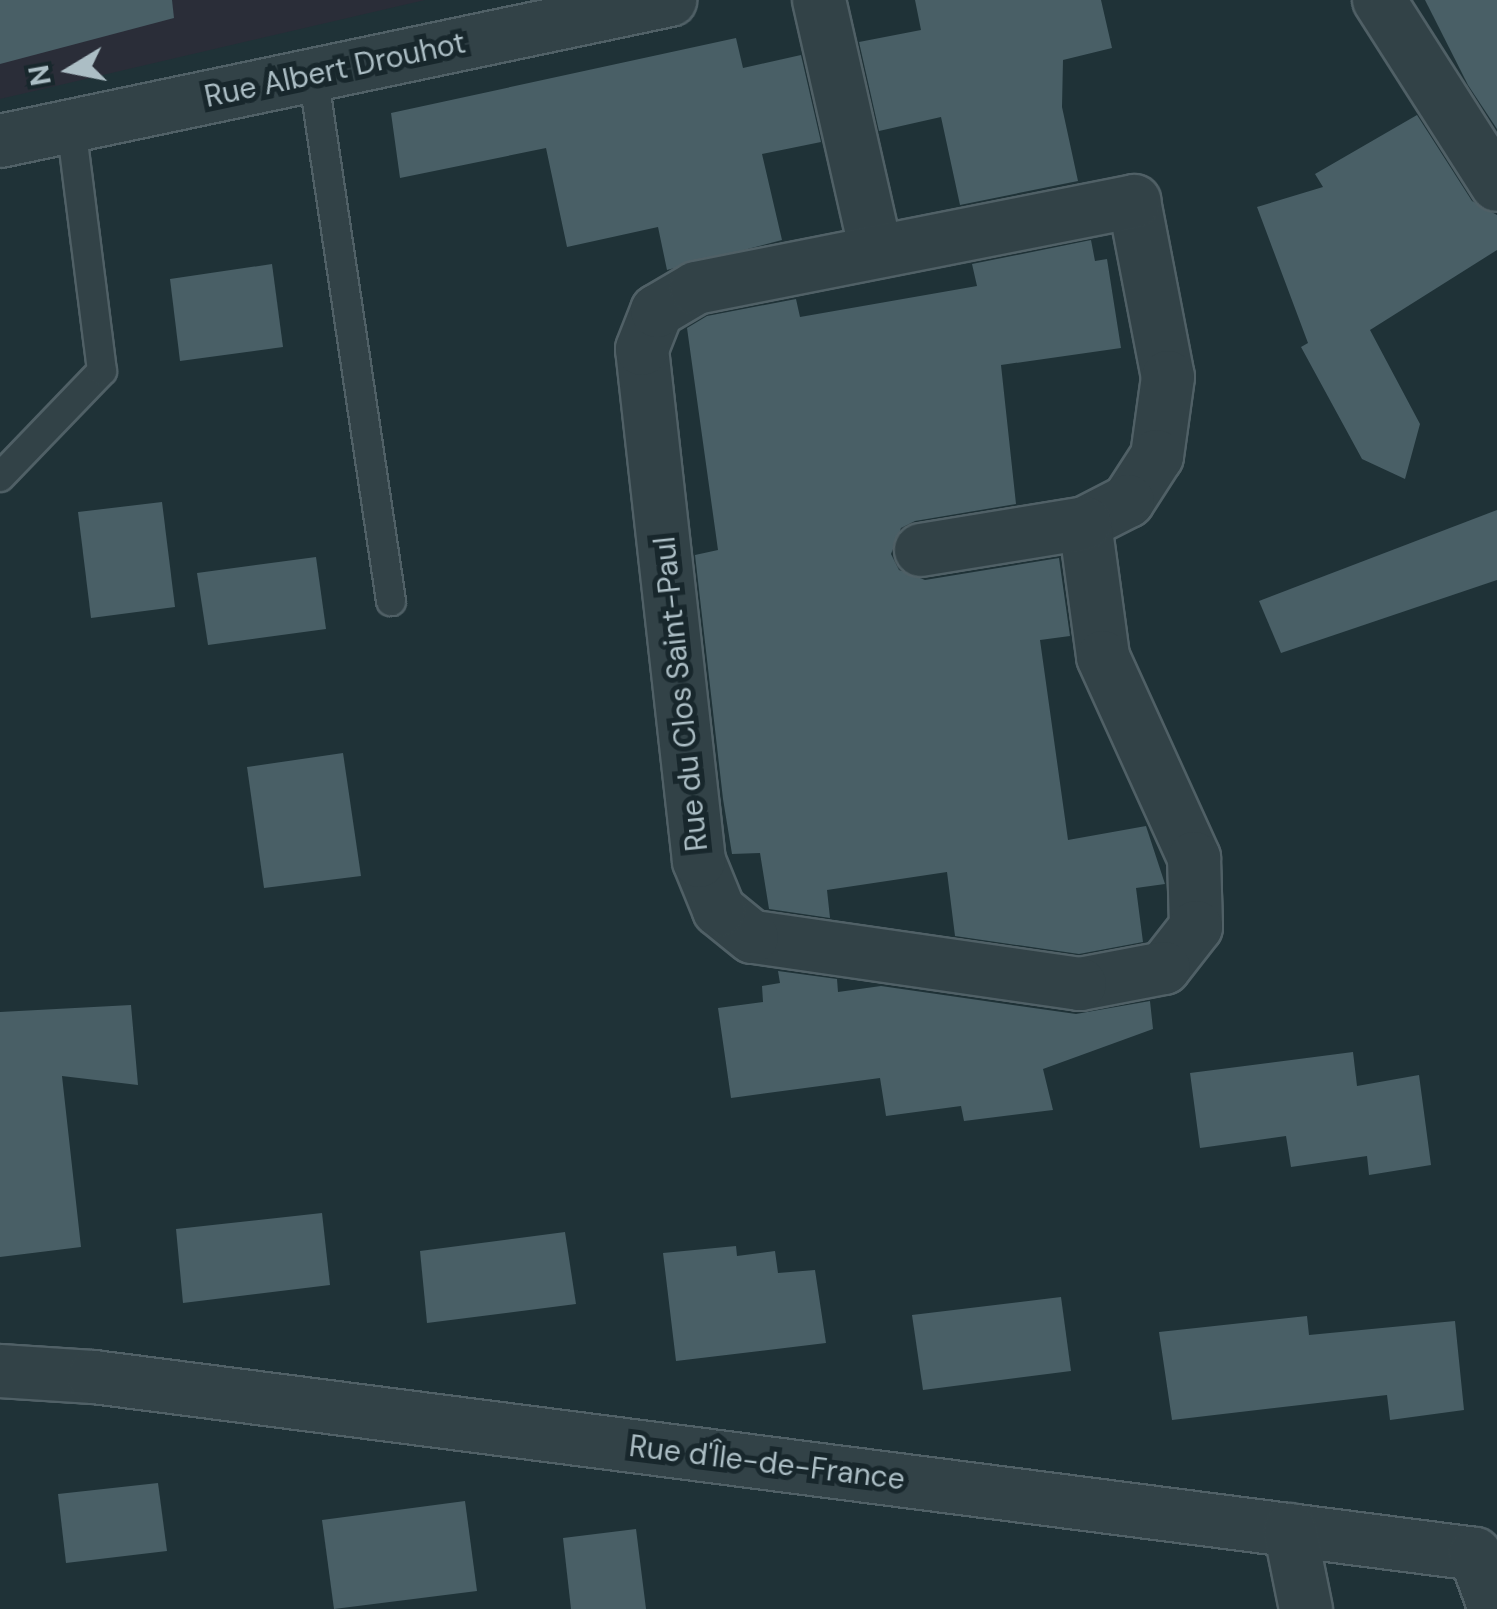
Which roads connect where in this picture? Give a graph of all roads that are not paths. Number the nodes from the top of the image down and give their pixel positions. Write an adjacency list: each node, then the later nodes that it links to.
1 (670, 0): 4 (street, Rue Albert Drouhot)
2 (818, 0): 8 (street)
3 (1379, 0): 7 (street)
4 (312, 74): 5 (street, Rue Albert Drouhot); 12 (lane)
5 (71, 125): 6 (street, Rue Albert Drouhot); 9 (lane)
6 (0, 141)
7 (1497, 185)
8 (876, 251): 10 (street, Rue du Clos Saint-Paul); 10 (street, Rue du Clos Saint-Paul)
9 (0, 477)
10 (1085, 523): 11 (street, Rue du Clos Saint-Paul)
11 (921, 550)
12 (391, 600)
13 (0, 1372): 14 (street, Rue d'Île-de-France)
14 (1290, 1530): 15 (street); 16 (street, Rue d'Île-de-France)
15 (1306, 1609)
16 (1496, 1609)

